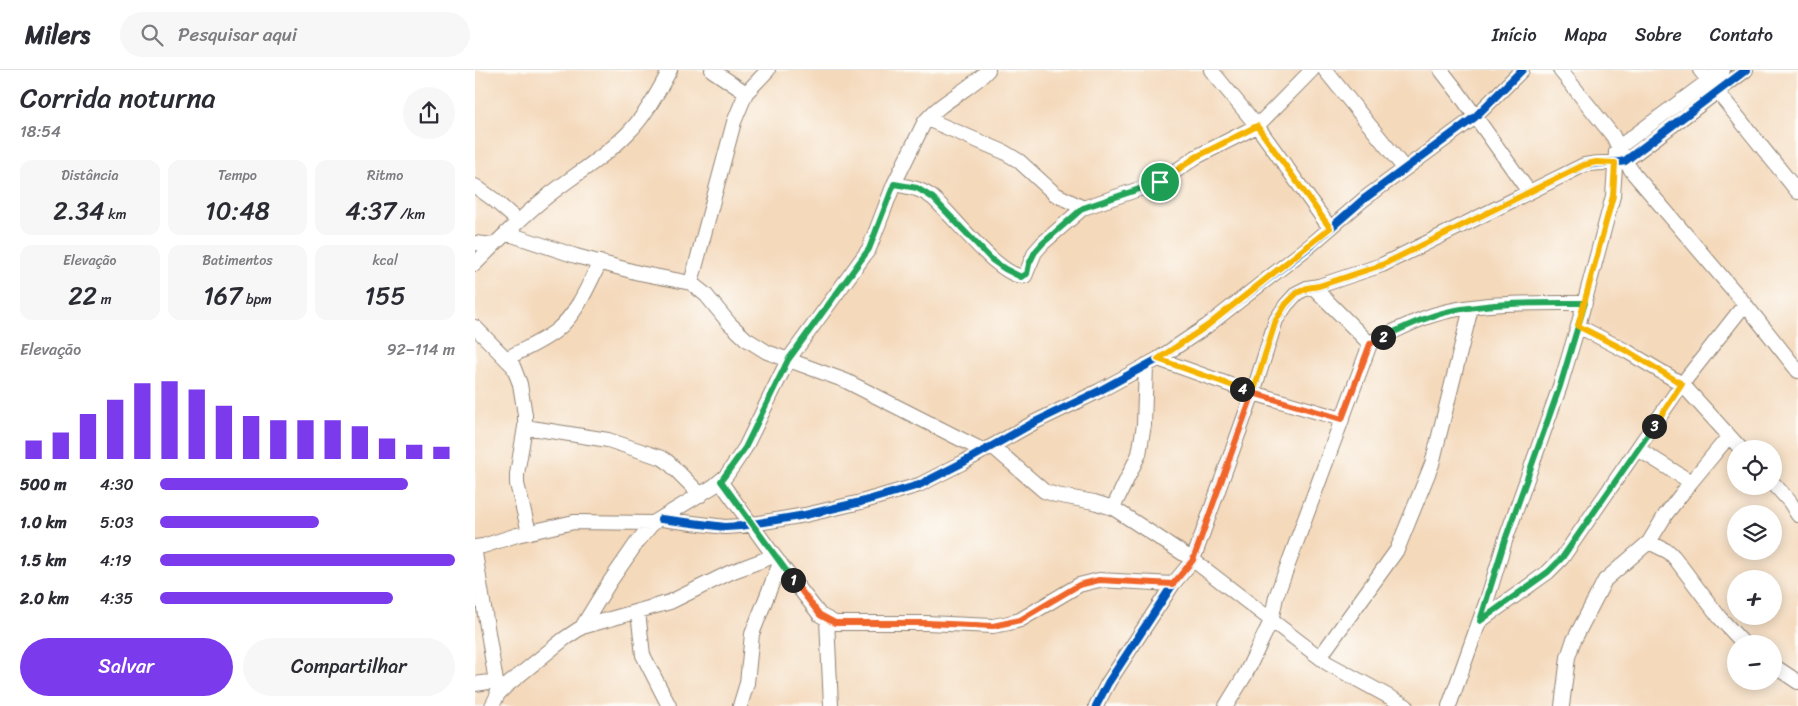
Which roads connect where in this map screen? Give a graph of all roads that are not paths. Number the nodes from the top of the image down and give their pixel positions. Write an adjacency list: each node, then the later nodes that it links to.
1 (670, 70): 26 (street)
2 (712, 70): 14 (street)
3 (768, 70): 14 (street)
4 (988, 70): 16 (street)
5 (1211, 70): 17 (street)
6 (1312, 70): 17 (street)
7 (1325, 70): 20 (street)
8 (1441, 70): 15 (street)
9 (1522, 70): 15 (street)
10 (1561, 70): 18 (street)
11 (1723, 70): 13 (street)
12 (1746, 70): 13 (street)
13 (1708, 81): 18 (street); 19 (street); 24 (street)
14 (746, 93): 33 (street)
15 (1475, 117): 20 (street); 23 (street)
16 (927, 119): 21 (street); 25 (street)
17 (1257, 126): 25 (street); 27 (street)
18 (1619, 147): 19 (street)
19 (1620, 162): 23 (street); 35 (street); 36 (street)
20 (1404, 168): 27 (street)
21 (894, 184): 25 (street); 42 (street)
22 (475, 186): 26 (street)
23 (1529, 192): 34 (street)
24 (1798, 192)
25 (1083, 208)
26 (518, 221): 28 (street)
27 (1330, 228): 43 (street)
28 (506, 233): 30 (street); 31 (street)
29 (475, 242): 30 (street)
30 (494, 245): 32 (street)
31 (599, 262): 33 (street); 41 (street)
32 (475, 264)
33 (691, 283): 42 (street)
34 (1313, 287): 40 (street); 46 (street)
35 (1585, 303): 37 (street); 38 (street)
36 (1745, 304): 44 (street); 45 (street)
37 (1471, 308): 40 (street); 75 (street)
38 (1578, 326): 45 (street); 72 (street)
39 (475, 327): 41 (street)
40 (1370, 344): 47 (street)
41 (506, 359): 48 (street)
42 (788, 360): 51 (street); 53 (street)
43 (1152, 362): 46 (street); 51 (street); 58 (street)
44 (1798, 371)
45 (1682, 384): 49 (street); 52 (street)
46 (1253, 393): 47 (street); 67 (street)
47 (1342, 419): 71 (street)
48 (525, 427): 56 (street); 62 (street)
49 (1729, 436): 50 (street); 54 (street)
50 (1733, 440)
51 (988, 449): 58 (street); 61 (street)
52 (1638, 449): 54 (street); 72 (street)
53 (721, 481): 56 (street); 61 (street)
54 (1691, 482): 63 (street)
55 (1782, 490): 57 (street)
56 (701, 495): 60 (street)
57 (1794, 498): 59 (street)
58 (1113, 508): 67 (street)
59 (1798, 515)
60 (657, 521): 61 (street); 62 (street); 73 (street)
61 (753, 524): 66 (street)
62 (529, 532): 64 (street)
63 (1649, 542): 74 (street); 87 (street)
64 (475, 547)
65 (475, 553): 79 (street)
66 (777, 560): 69 (street); 70 (street); 82 (street)
67 (1193, 560): 68 (street); 71 (street)
68 (1173, 584): 70 (street); 80 (street)
69 (638, 612): 73 (street); 81 (street)
70 (827, 620): 83 (street)
71 (1271, 621): 75 (street); 84 (street)
72 (1480, 621): 86 (street)
73 (583, 627): 79 (street)
74 (1736, 635)
75 (1319, 657): 85 (street)
76 (1782, 671): 77 (street)
77 (1798, 682)
78 (475, 684): 79 (street)
79 (495, 693)
80 (1103, 704)
81 (669, 706)
82 (740, 706)
83 (831, 706)
84 (1226, 706)
85 (1406, 706)
86 (1449, 706)
87 (1562, 706)

